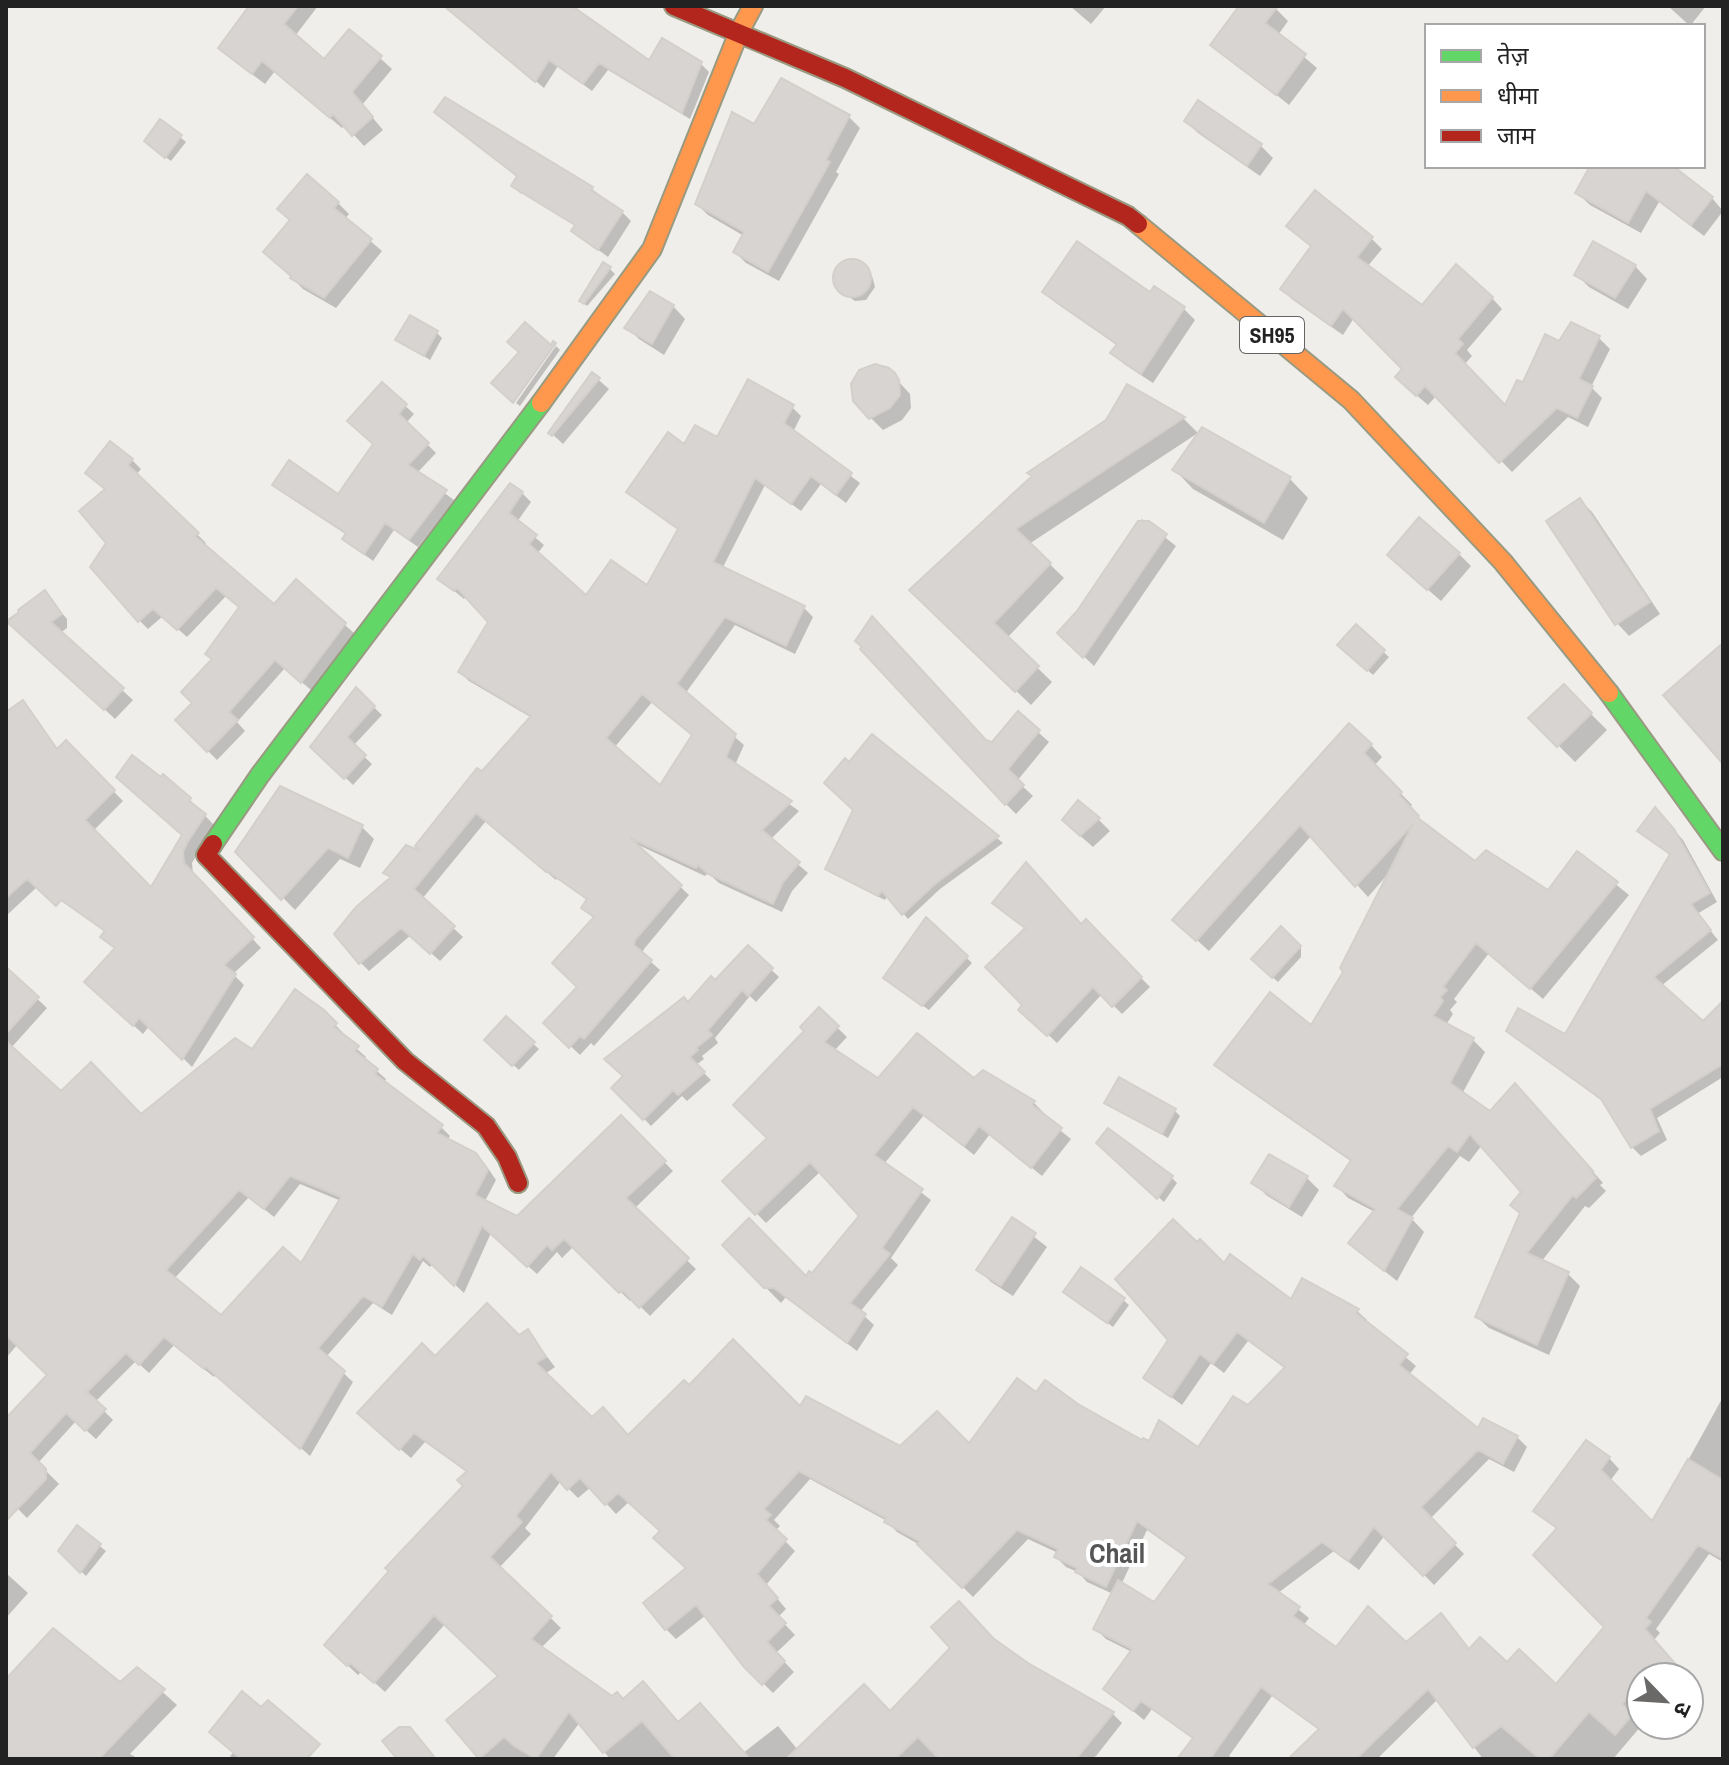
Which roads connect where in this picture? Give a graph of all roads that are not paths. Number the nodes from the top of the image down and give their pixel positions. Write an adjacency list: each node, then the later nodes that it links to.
1 (674, 6): 3 (street, SH95)
2 (753, 6): 3 (street)
3 (739, 32): 4 (street, SH95); 5 (street)
4 (1723, 851)
5 (518, 1183)

